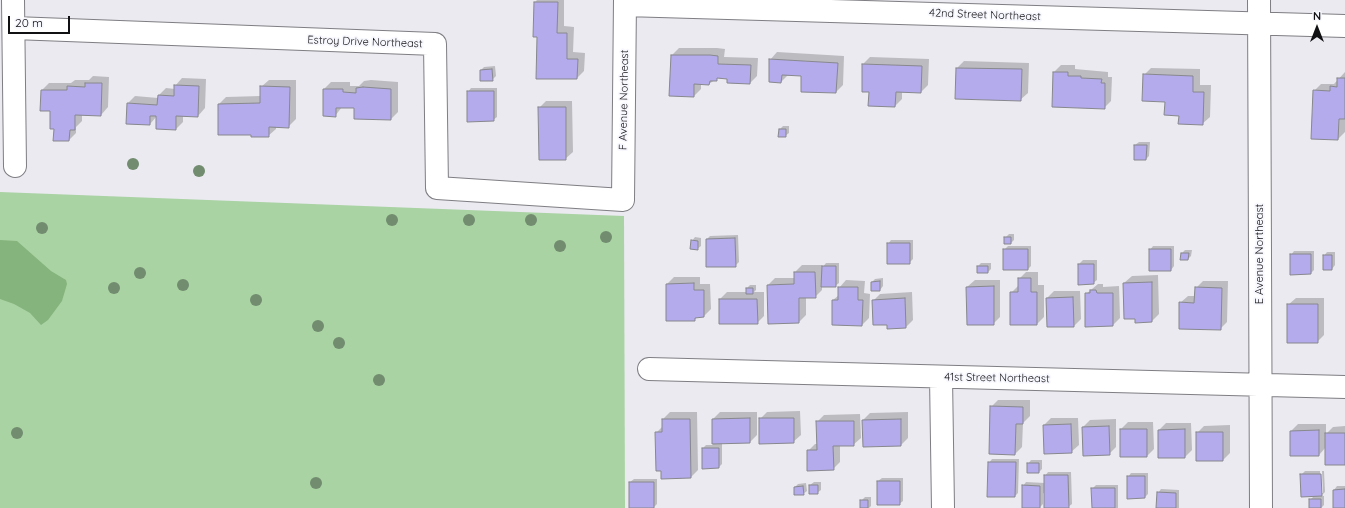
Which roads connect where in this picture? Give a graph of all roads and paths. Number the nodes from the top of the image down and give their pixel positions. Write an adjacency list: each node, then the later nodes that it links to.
1 (14, 0): 6 (street)
2 (1259, 0): 4 (street, E Avenue Northeast)
3 (625, 3): 4 (street, 42nd Street Northeast); 8 (street, F Avenue Northeast)
4 (1259, 23): 5 (street, 42nd Street Northeast); 11 (street, E Avenue Northeast)
5 (1345, 26)
6 (14, 28): 7 (street); 8 (street, Estroy Drive Northeast)
7 (15, 166)
8 (622, 200)
9 (649, 369): 10 (street, 41st Street Northeast)
10 (941, 376): 11 (street, 41st Street Northeast); 13 (street)
11 (1260, 385): 12 (street, 41st Street Northeast); 14 (street, E Avenue Northeast)
12 (1345, 387)
13 (943, 508)
14 (1260, 508)

